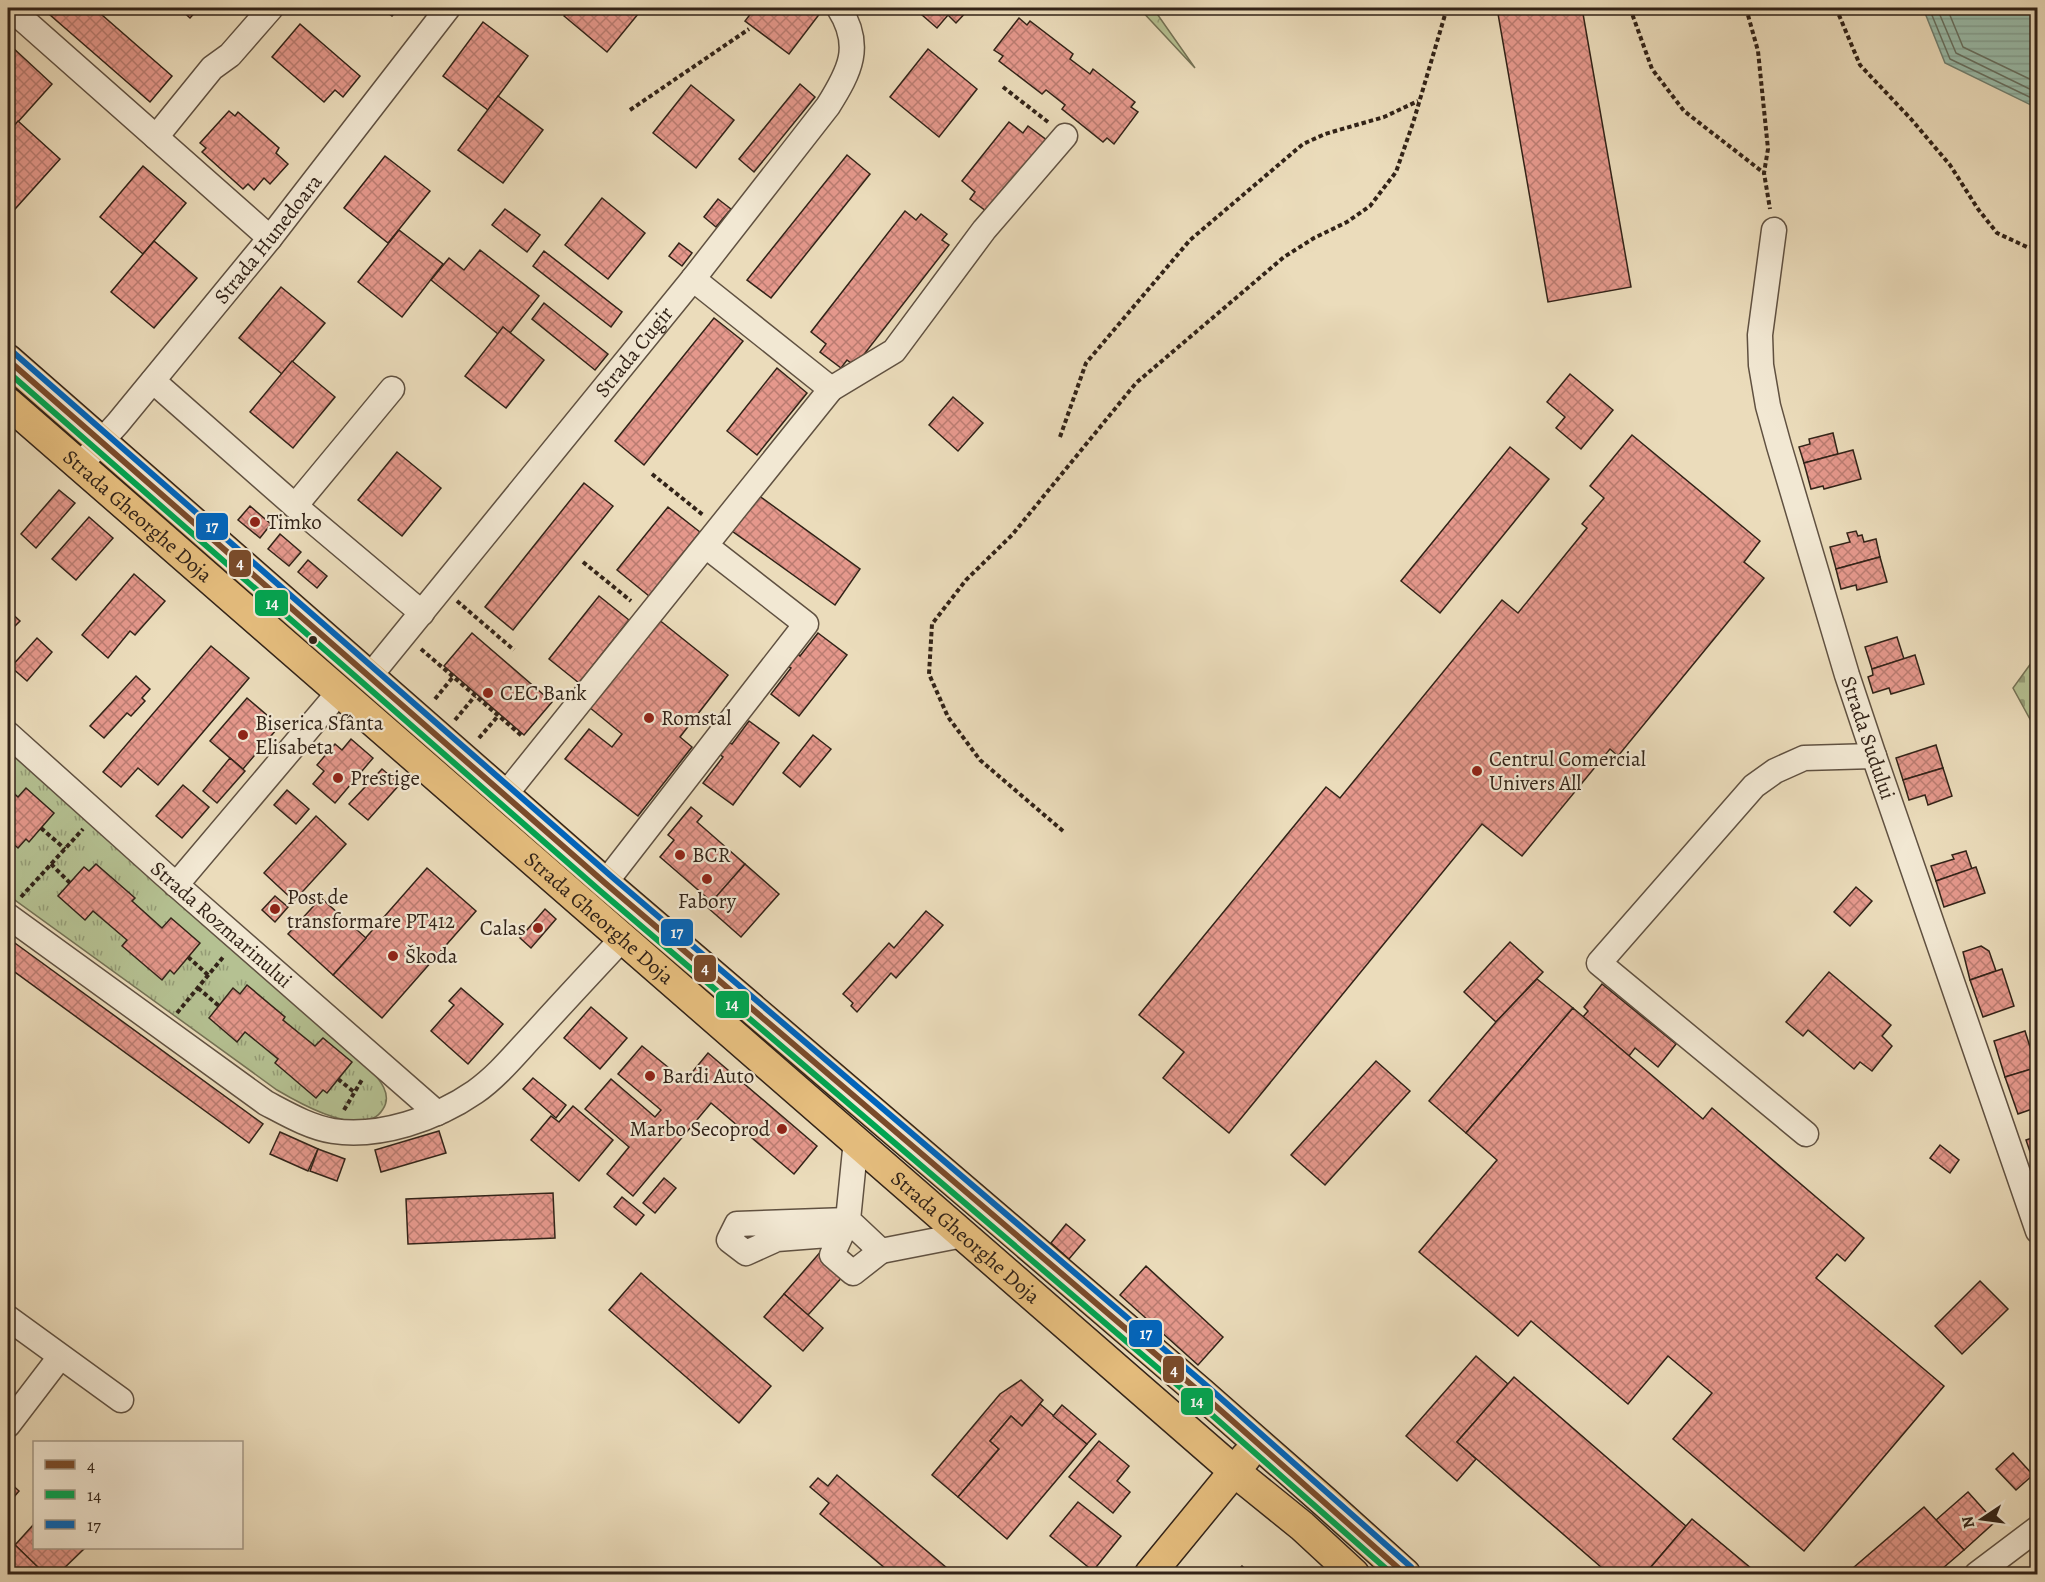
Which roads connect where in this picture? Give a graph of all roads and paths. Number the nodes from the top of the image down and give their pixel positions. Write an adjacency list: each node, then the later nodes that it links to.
1 (10, 8): 14 (street)
2 (271, 8): 14 (street)
3 (448, 8): 17 (street, Strada Hunedoara)
4 (839, 8): 19 (street, Strada Cugir)
5 (1447, 8): 11 (path)
6 (1630, 8): 15 (path)
7 (1746, 8): 15 (path)
8 (1836, 8): 18 (path)
9 (749, 29): 12 (path)
10 (1003, 87): 13 (path)
11 (1419, 101): 25 (path); 51 (path)
12 (630, 110)
13 (1065, 136): 23 (street)
14 (156, 137): 17 (street)
15 (1764, 173): 16 (path)
16 (1774, 230): 47 (street, Strada Sudului)
17 (270, 238): 21 (street, Strada Hunedoara)
18 (2037, 246)
19 (693, 279): 23 (street); 32 (street, Strada Cugir)
20 (8, 360): 26 (main road, Strada Gheorghe Doja)
21 (153, 381): 26 (street, Strada Hunedoara); 29 (street)
22 (392, 389): 29 (street)
23 (831, 389): 30 (street)
24 (8, 403): 27 (main road, Strada Gheorghe Doja)
25 (1060, 437)
26 (102, 443): 27 (street, Strada Hunedoara); 37 (main road, Strada Gheorghe Doja)
27 (80, 465): 39 (main road, Strada Gheorghe Doja)
28 (652, 474): 30 (path)
29 (295, 506): 33 (street)
30 (713, 537): 34 (street); 55 (street)
31 (583, 562): 34 (path)
32 (442, 588): 33 (street, Strada Cugir); 36 (path)
33 (422, 613): 35 (street, Strada Cugir)
34 (650, 616): 46 (street)
35 (404, 634): 37 (street, Strada Cugir); 38 (path)
36 (514, 650)
37 (370, 676): 48 (main road, Strada Gheorghe Doja)
38 (453, 677): 40 (path); 41 (path)
39 (340, 691): 56 (street); 58 (main road, Strada Gheorghe Doja)
40 (476, 696): 42 (path); 43 (path)
41 (428, 706)
42 (498, 716): 45 (path); 46 (path)
43 (450, 725)
44 (8, 734): 56 (street, Strada Rozmarinului)
45 (473, 745)
46 (541, 753): 48 (street)
47 (1874, 756): 70 (street); 73 (street, Strada Sudului)
48 (505, 795): 55 (main road, Strada Gheorghe Doja)
49 (88, 823): 52 (path)
50 (41, 828): 52 (path)
51 (1063, 831)
52 (65, 849): 53 (path)
53 (51, 864): 54 (path); 57 (path)
54 (70, 883)
55 (605, 883): 80 (main road, Strada Gheorghe Doja)
56 (176, 885): 68 (street, Strada Rozmarinului)
57 (12, 909): 69 (street)
58 (623, 938): 68 (street); 71 (main road, Strada Gheorghe Doja)
59 (226, 954): 61 (path)
60 (188, 957): 61 (path)
61 (208, 975): 62 (path)
62 (198, 988): 63 (path); 64 (path)
63 (219, 1006)
64 (173, 1018)
65 (364, 1076): 67 (path)
66 (338, 1079): 67 (path)
67 (354, 1092): 69 (path)
68 (437, 1113): 69 (street)
69 (331, 1131)
70 (1806, 1134)
71 (856, 1140): 72 (street); 74 (main road, Strada Gheorghe Doja)
72 (844, 1227): 75 (street); 75 (street)
73 (2037, 1232)
74 (963, 1235): 75 (street); 81 (main road, Strada Gheorghe Doja)
75 (881, 1251)
76 (8, 1318): 77 (street)
77 (60, 1357): 78 (street); 79 (street)
78 (121, 1400)
79 (8, 1425)
80 (1258, 1443): 81 (main road); 85 (main road, Strada Gheorghe Doja)
81 (1234, 1471): 83 (main road); 84 (main road, Strada Gheorghe Doja)
82 (2037, 1528): 86 (street)
83 (1150, 1575)
84 (1354, 1575)
85 (1404, 1575)
86 (1977, 1575)

